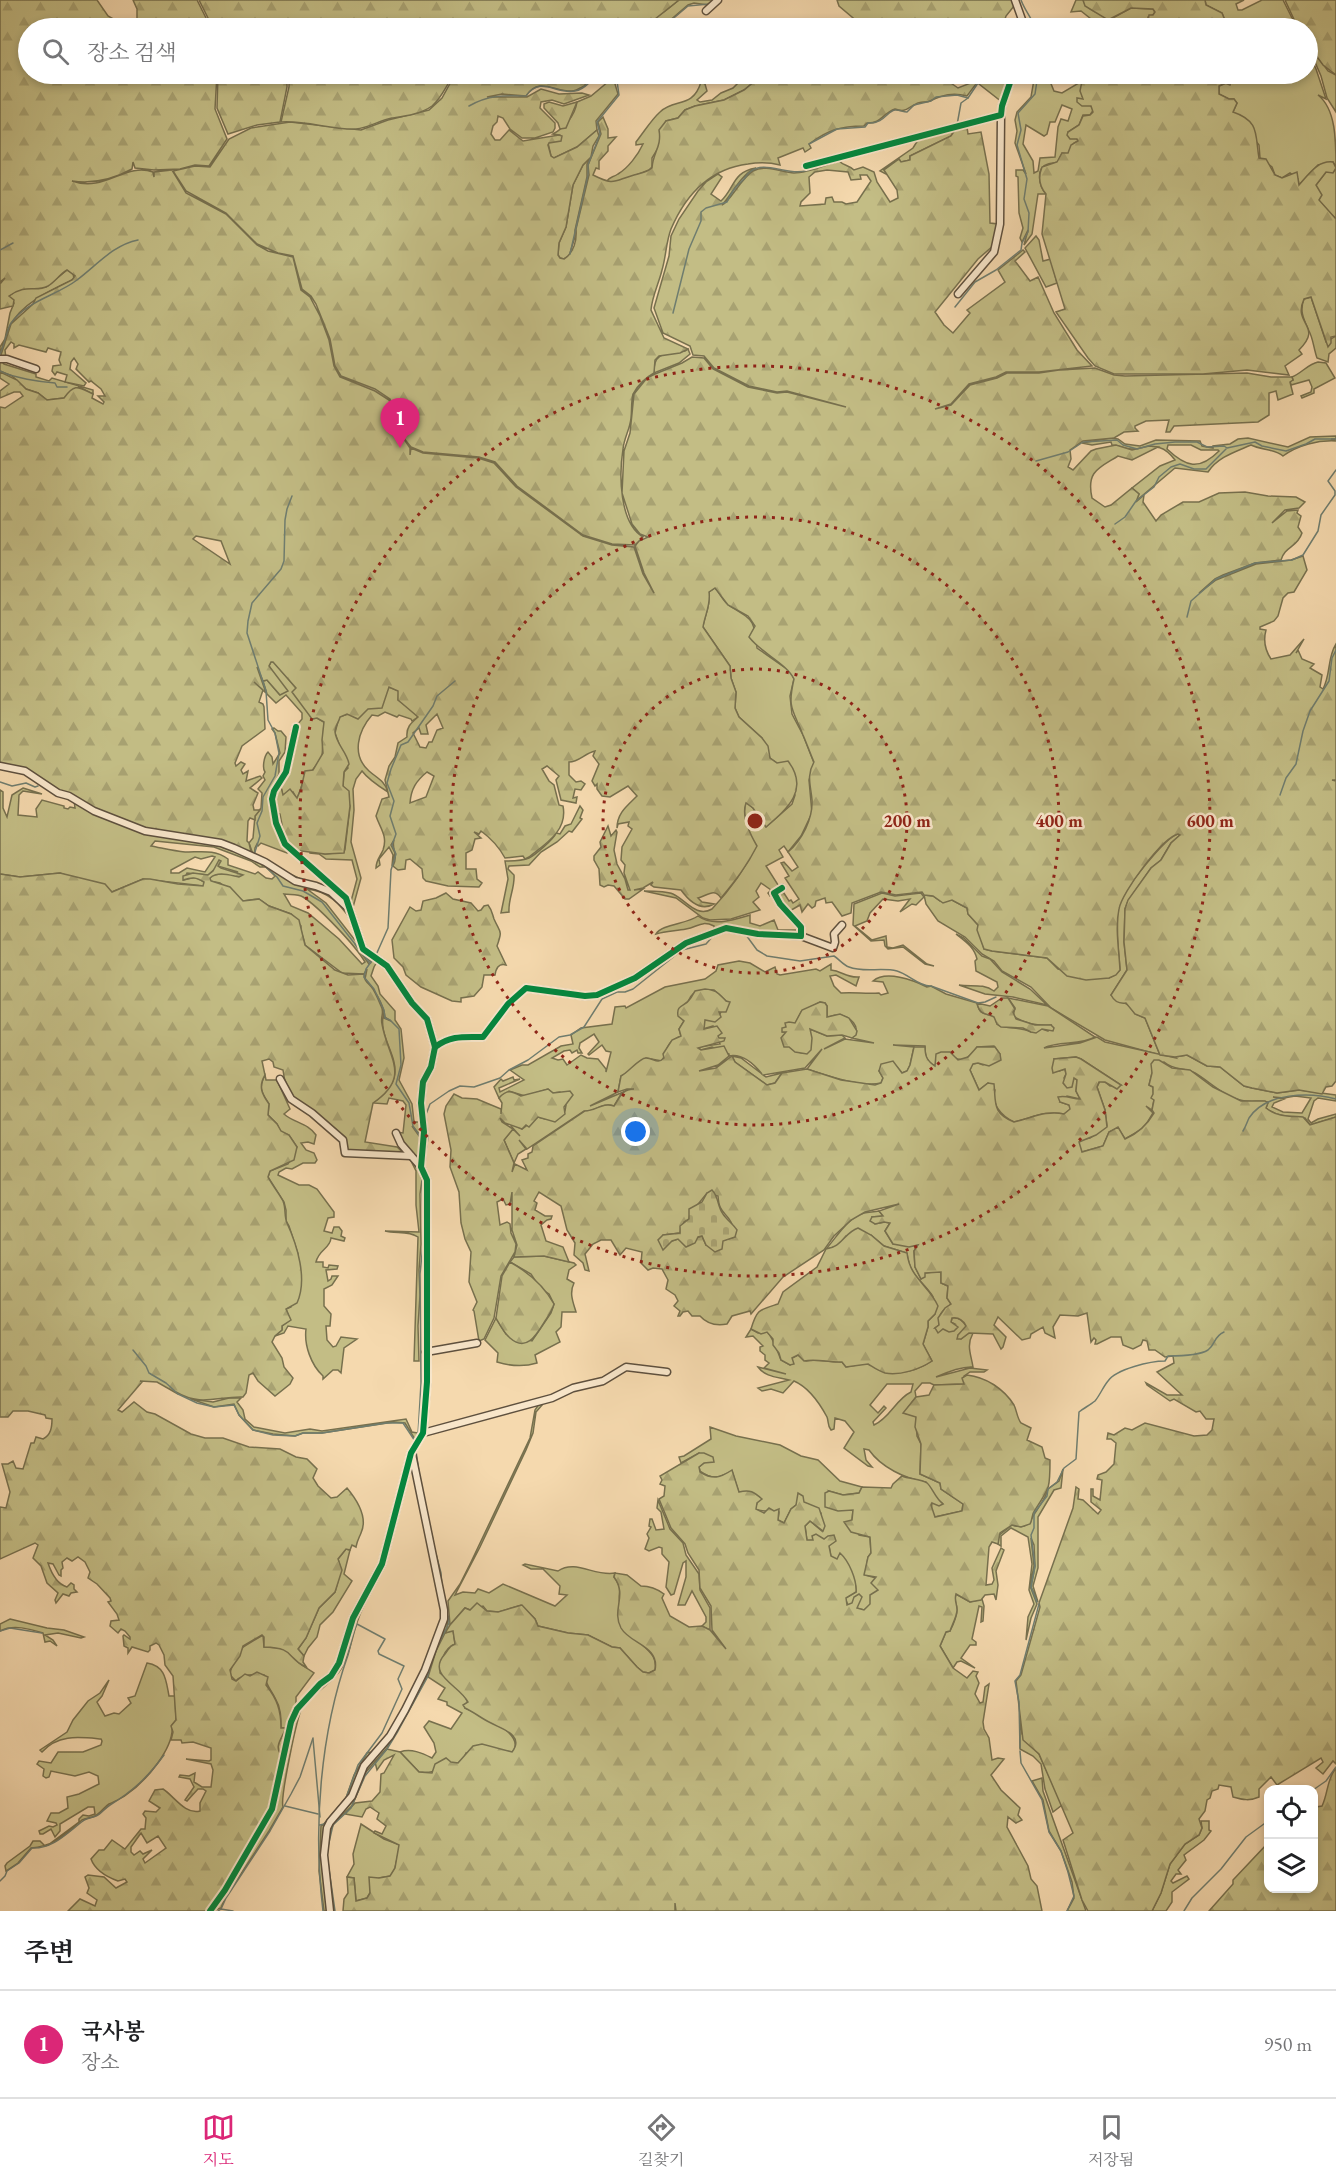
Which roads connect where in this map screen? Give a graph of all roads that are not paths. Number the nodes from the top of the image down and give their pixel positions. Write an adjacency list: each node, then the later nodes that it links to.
1 (718, 0): 3 (street)
2 (1015, 0): 4 (street)
3 (706, 10)
4 (1021, 18)
5 (1010, 84): 6 (street)
6 (1001, 116): 7 (street); 8 (street)
7 (806, 166)
8 (958, 294)
9 (0, 359): 10 (street)
10 (36, 369)
11 (296, 727): 14 (street)
12 (0, 766): 14 (street)
13 (782, 888): 16 (street)
14 (352, 914): 17 (street)
15 (842, 925): 16 (street)
16 (801, 936): 17 (street)
17 (435, 1047): 21 (street)
18 (280, 1079): 20 (street)
19 (396, 1133): 20 (street)
20 (411, 1156): 21 (street)
21 (421, 1167): 23 (street)
22 (477, 1343): 23 (street)
23 (426, 1352): 25 (street)
24 (667, 1372): 25 (street)
25 (423, 1433): 26 (street)
26 (411, 1453): 27 (street); 28 (street)
27 (210, 1911)
28 (330, 1911)

